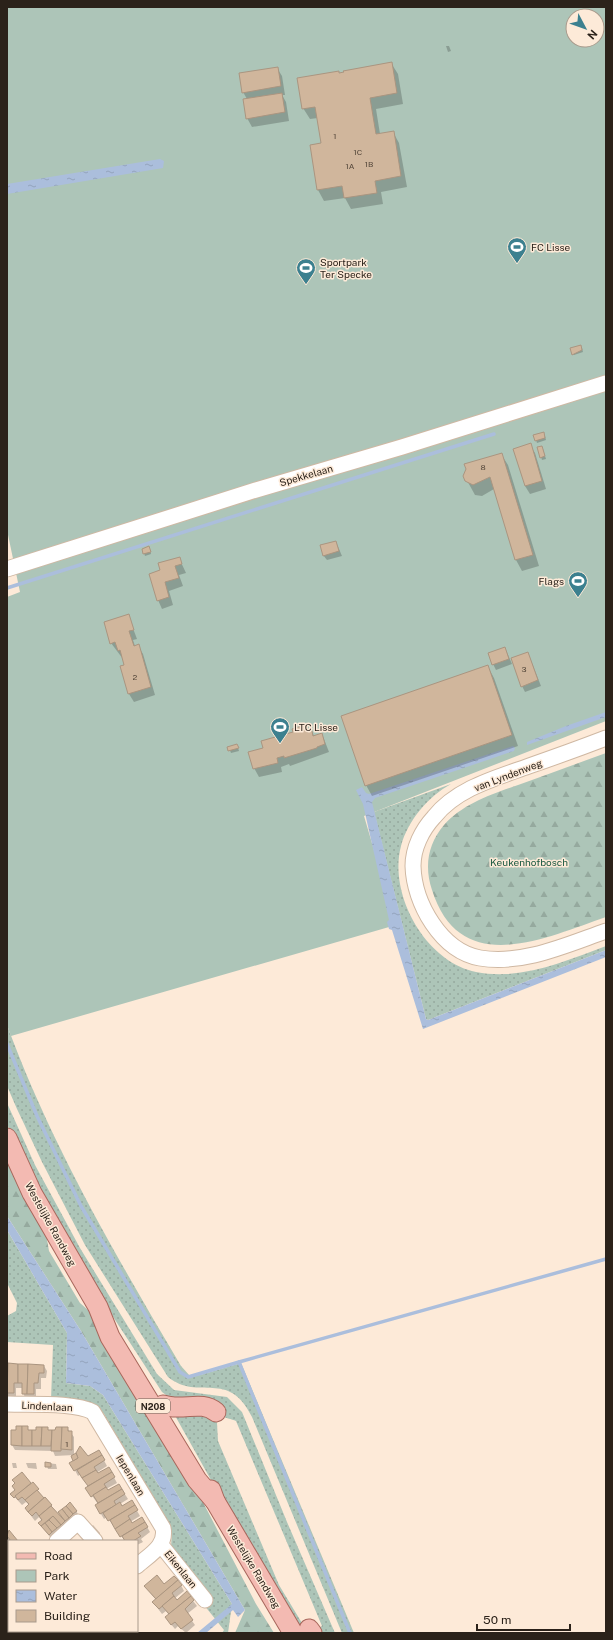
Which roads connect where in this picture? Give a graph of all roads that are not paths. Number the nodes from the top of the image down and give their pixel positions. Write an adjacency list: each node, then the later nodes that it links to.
1 (606, 383): 2 (street, Spekkelaan)
2 (7, 569)
3 (606, 738): 4 (street, van Lyndenweg)
4 (606, 931)
5 (7, 1138): 6 (main road, Westelijke Randweg / N208)
6 (98, 1307): 8 (main road, Westelijke Randweg / N208); 11 (main road, Westelijke Randweg / N208)
7 (7, 1404): 9 (street, Lindenlaan)
8 (163, 1405): 10 (main road); 11 (main road, Westelijke Randweg / N208)
9 (86, 1408): 14 (street, Iepenlaan)
10 (216, 1412)
11 (215, 1501): 17 (main road, Westelijke Randweg / N208)
12 (58, 1540): 13 (street)
13 (94, 1540)
14 (161, 1545): 15 (street, Eikenlaan); 16 (street, Eikenlaan)
15 (138, 1565)
16 (205, 1600)
17 (305, 1632)

